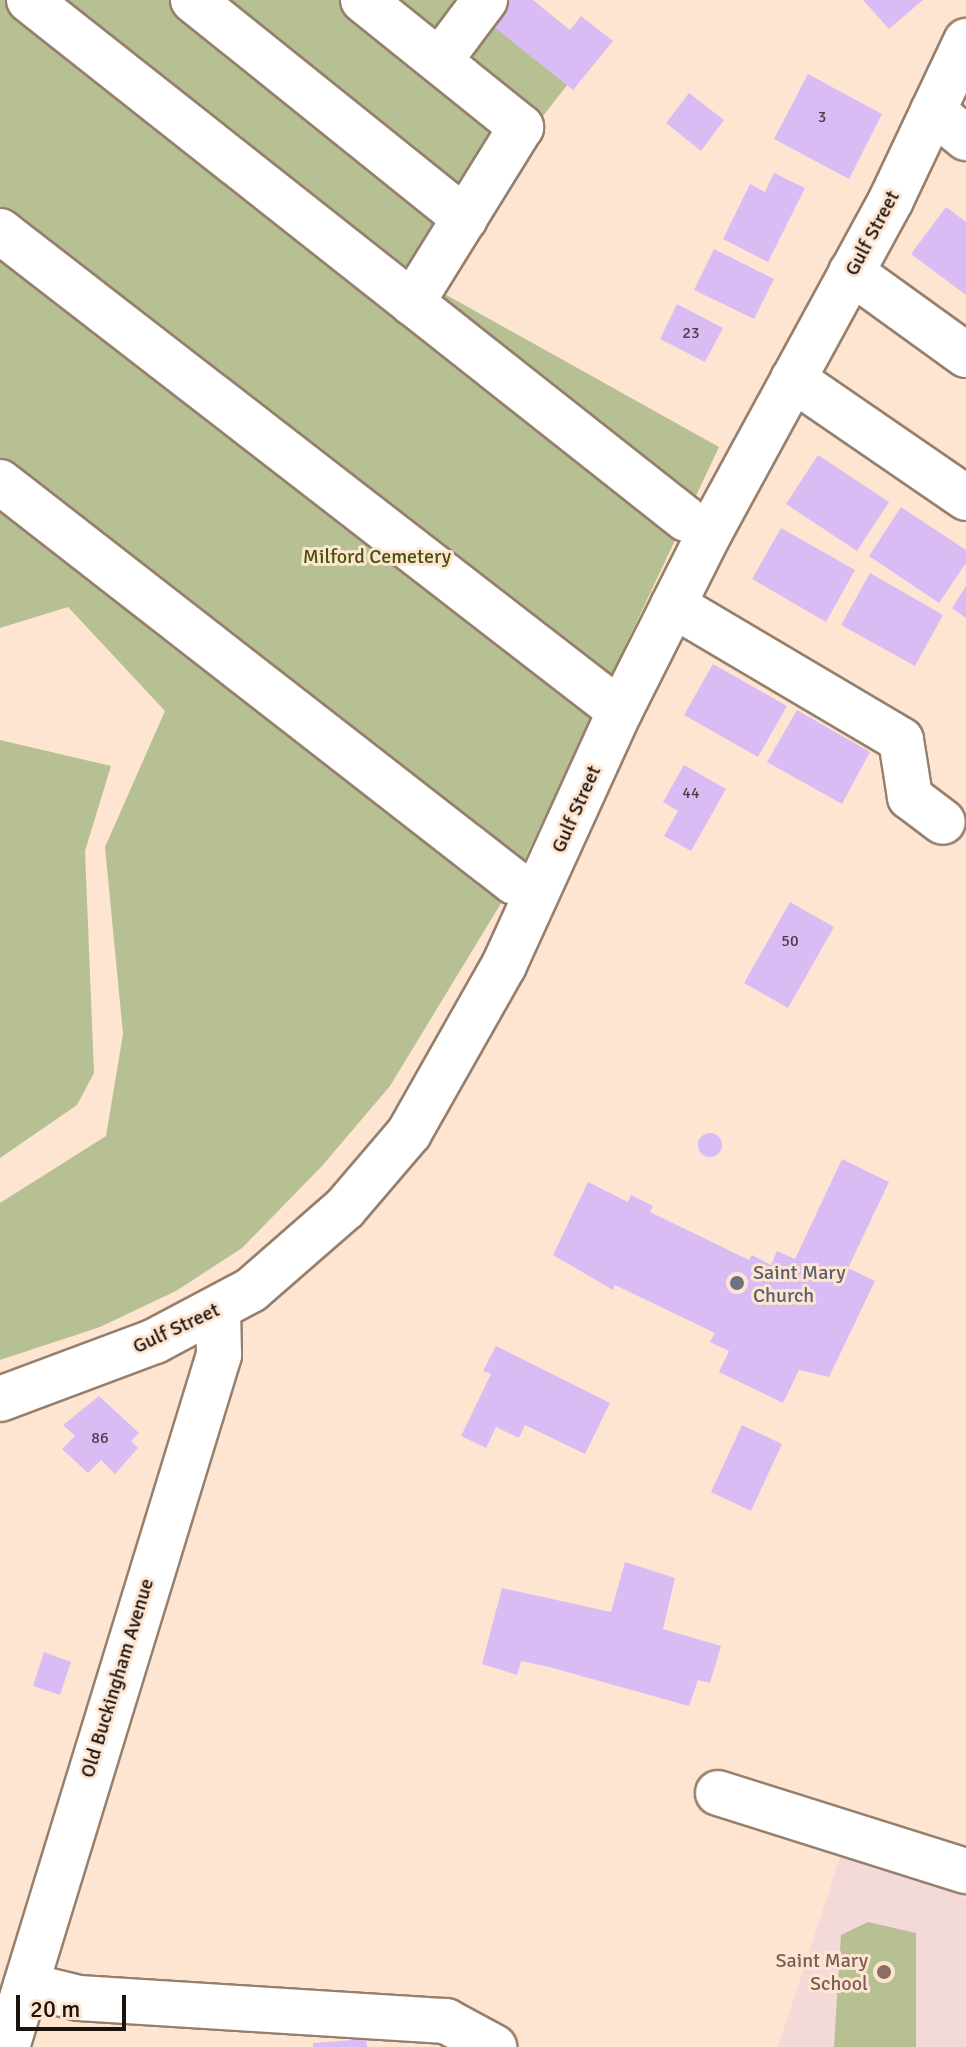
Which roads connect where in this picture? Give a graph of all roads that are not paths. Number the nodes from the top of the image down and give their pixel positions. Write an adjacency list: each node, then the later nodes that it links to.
1 (29, 0): 12 (street)
2 (193, 0): 9 (street)
3 (363, 0): 6 (street)
4 (485, 0): 6 (street)
5 (966, 41): 7 (street, Gulf Street)
6 (440, 60): 9 (street)
7 (933, 111): 8 (street); 11 (street, Gulf Street)
8 (966, 138)
9 (465, 219): 12 (street)
10 (0, 231): 19 (street)
11 (851, 272): 13 (street); 14 (street, Gulf Street)
12 (412, 303): 17 (street)
13 (966, 355)
14 (793, 379): 16 (street); 18 (street, Gulf Street)
15 (0, 482): 21 (street)
16 (966, 498)
17 (686, 519)
18 (673, 605): 19 (street, Gulf Street); 20 (street)
19 (620, 711): 22 (street, Gulf Street)
20 (943, 822)
21 (514, 882)
22 (218, 1309): 23 (street, Gulf Street); 26 (street, Old Buckingham Avenue)
23 (0, 1399)
24 (718, 1793): 25 (street)
25 (966, 1871)
26 (26, 1985): 27 (street, Old Buckingham Avenue); 28 (street)
27 (7, 2047)
28 (494, 2047)

